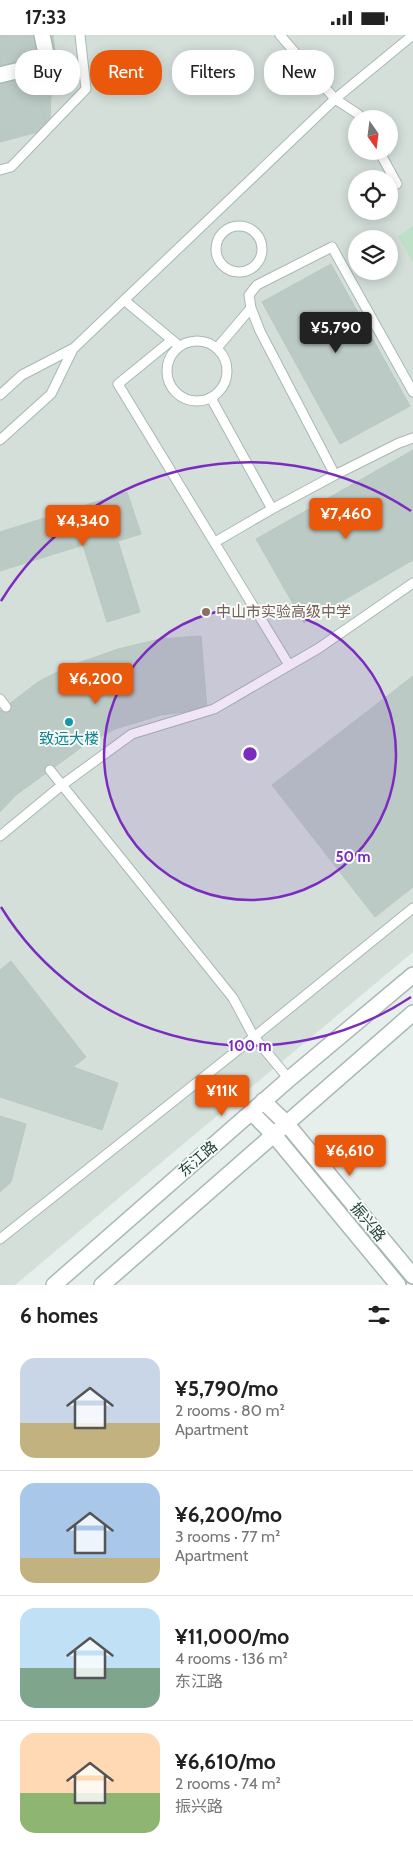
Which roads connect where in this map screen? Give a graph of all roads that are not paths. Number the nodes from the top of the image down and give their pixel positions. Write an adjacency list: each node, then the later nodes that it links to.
1 (42, 35): 5 (street)
2 (80, 35): 8 (lane)
3 (280, 35): 6 (lane)
4 (413, 35): 6 (lane)
5 (0, 75)
6 (335, 99): 7 (lane); 11 (lane)
7 (352, 110)
8 (0, 170)
9 (254, 267): 9 (lane); 10 (lane)
10 (257, 285): 12 (lane); 16 (lane)
11 (124, 300): 13 (lane); 14 (lane)
12 (251, 308): 15 (lane); 21 (lane)
13 (176, 343): 15 (lane); 18 (lane); 23 (lane)
14 (74, 348): 17 (lane); 20 (lane)
15 (217, 348): 18 (lane)
16 (413, 392)
17 (0, 395)
18 (211, 398): 22 (lane)
19 (413, 438): 21 (lane)
20 (0, 440)
21 (336, 475): 22 (lane)
22 (272, 509): 23 (lane)
23 (214, 542): 25 (lane)
24 (413, 583): 25 (lane)
25 (290, 665): 29 (lane)
26 (0, 699): 27 (lane)
27 (6, 707)
28 (50, 770): 29 (lane)
29 (62, 785): 30 (lane); 34 (lane)
30 (0, 836)
31 (413, 908): 34 (lane)
32 (413, 975): 35 (street, 东江路)
33 (413, 1013): 38 (street)
34 (254, 1037): 35 (lane); 40 (lane)
35 (289, 1079): 36 (street, 东江路)
36 (263, 1101): 37 (street, 东江路); 38 (street, 振兴路)
37 (251, 1112): 39 (street, 振兴路); 42 (street, 东江路)
38 (286, 1123): 39 (street); 41 (street, 振兴路)
39 (274, 1135): 43 (street); 44 (street, 振兴路)
40 (0, 1239)
41 (413, 1276)
42 (54, 1285)
43 (102, 1285)
44 (398, 1285)

